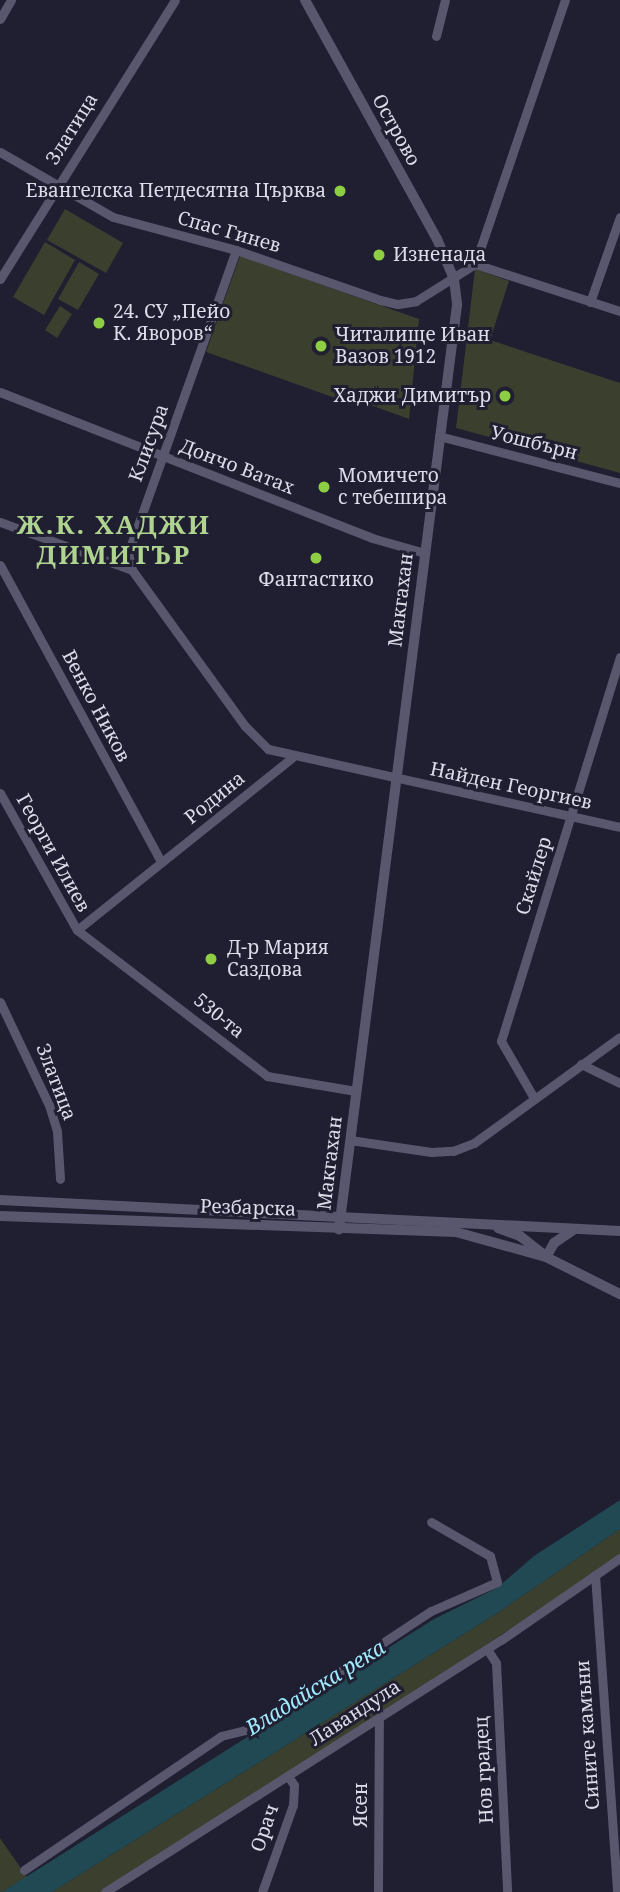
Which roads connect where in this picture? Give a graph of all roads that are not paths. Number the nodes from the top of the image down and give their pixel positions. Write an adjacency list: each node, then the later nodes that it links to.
1 (11, 0): 6 (street)
2 (175, 0): 9 (street, Златица)
3 (305, 0): 14 (street, Острово)
4 (445, 0): 7 (street)
5 (565, 0): 12 (street)
6 (0, 19)
7 (436, 36)
8 (0, 152): 9 (street, Спас Гинев)
9 (57, 186): 11 (street, Спас Гинев); 13 (street, Златица)
10 (620, 217): 15 (street)
11 (236, 250): 14 (street, Спас Гинев); 19 (street, Клисура)
12 (475, 264): 14 (street); 15 (street)
13 (0, 279)
14 (454, 279): 18 (street, Макгахан)
15 (590, 302): 16 (street)
16 (620, 312)
17 (0, 392): 19 (street, Дончо Ватах)
18 (439, 436): 20 (street, Уошбърн); 22 (street, Макгахан)
19 (163, 457): 22 (street, Дончо Ватах); 24 (street, Клисура)
20 (620, 483)
21 (0, 522): 24 (street)
22 (425, 553): 27 (street, Макгахан)
23 (0, 565): 31 (street, Венко Ников)
24 (132, 570): 26 (street)
25 (620, 657): 29 (street, Скайлер)
26 (292, 758): 27 (street); 31 (street, Родина)
27 (396, 780): 29 (street, Найден Георгиев); 37 (street, Макгахан)
28 (0, 793): 32 (street, Георги Илиев)
29 (571, 817): 30 (street, Найден Георгиев); 38 (street, Скайлер)
30 (620, 827)
31 (161, 862): 32 (street, Родина)
32 (76, 930): 37 (street, 530-та)
33 (0, 1002): 40 (street, Златица)
34 (620, 1037): 35 (street)
35 (582, 1064): 36 (street); 38 (street)
36 (620, 1083)
37 (356, 1091): 39 (street, Макгахан)
38 (534, 1098): 39 (street)
39 (350, 1140): 43 (street, Макгахан)
40 (60, 1179)
41 (0, 1200): 43 (street, Резбарска)
42 (0, 1216): 46 (street, Резбарска)
43 (340, 1217): 44 (street, Резбарска); 46 (street, Макгахан)
44 (486, 1224): 45 (street, Резбарска); 48 (street, Резбарска)
45 (576, 1228): 47 (street, Резбарска); 48 (street)
46 (339, 1229): 48 (street, Резбарска)
47 (620, 1231)
48 (546, 1257): 49 (street)
49 (620, 1294)
50 (431, 1522): 57 (street)
51 (620, 1558): 52 (street, Лавандула)
52 (595, 1575): 53 (street, Лавандула); 56 (street, Сините камъни)
53 (487, 1649): 54 (street, Лавандула); 61 (street, Нов градец)
54 (379, 1719): 55 (street, Лавандула); 60 (street, Ясен)
55 (288, 1776): 58 (street, Лавандула); 59 (street, Орач)
56 (615, 1803): 62 (street, Сините камъни)
57 (24, 1870)
58 (105, 1892)
59 (262, 1892)
60 (378, 1892)
61 (507, 1892)
62 (617, 1892)

